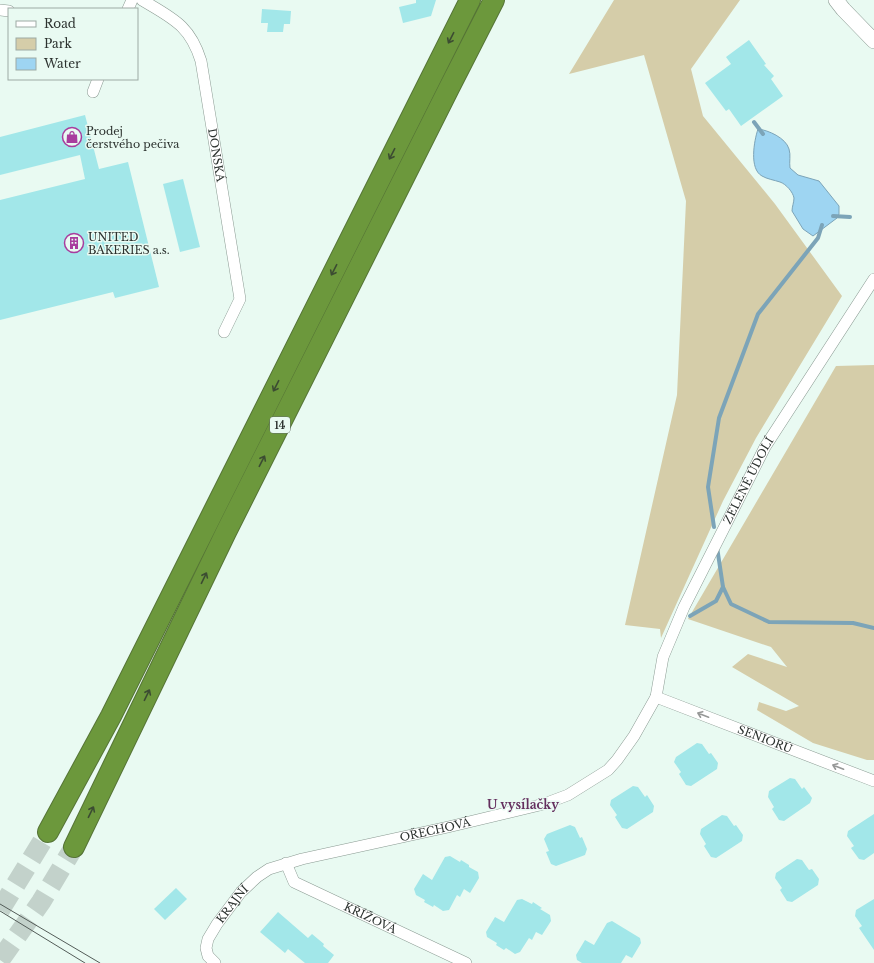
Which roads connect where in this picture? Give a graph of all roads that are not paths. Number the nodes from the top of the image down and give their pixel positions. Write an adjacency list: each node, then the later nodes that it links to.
1 (142, 0): 11 (street, DONSKÁ)
2 (836, 0): 7 (street)
3 (844, 0): 6 (street)
4 (469, 2): 14 (highway, 14, one-way to 14)
5 (493, 2): 15 (highway, 14, one-way to 5)
6 (874, 34)
7 (874, 40)
8 (98, 80): 9 (street)
9 (93, 92)
10 (874, 279): 12 (street, ZELENÉ ÚDOLÍ)
11 (224, 332)
12 (656, 697): 13 (street, SENIORŮ, one-way to 12); 16 (street, OŘECHOVÁ)
13 (874, 781)
14 (48, 832)
15 (74, 847)
16 (286, 863): 17 (street, KRAJNÍ); 18 (street, KŘÍŽOVÁ)
17 (215, 963)
18 (466, 963)

